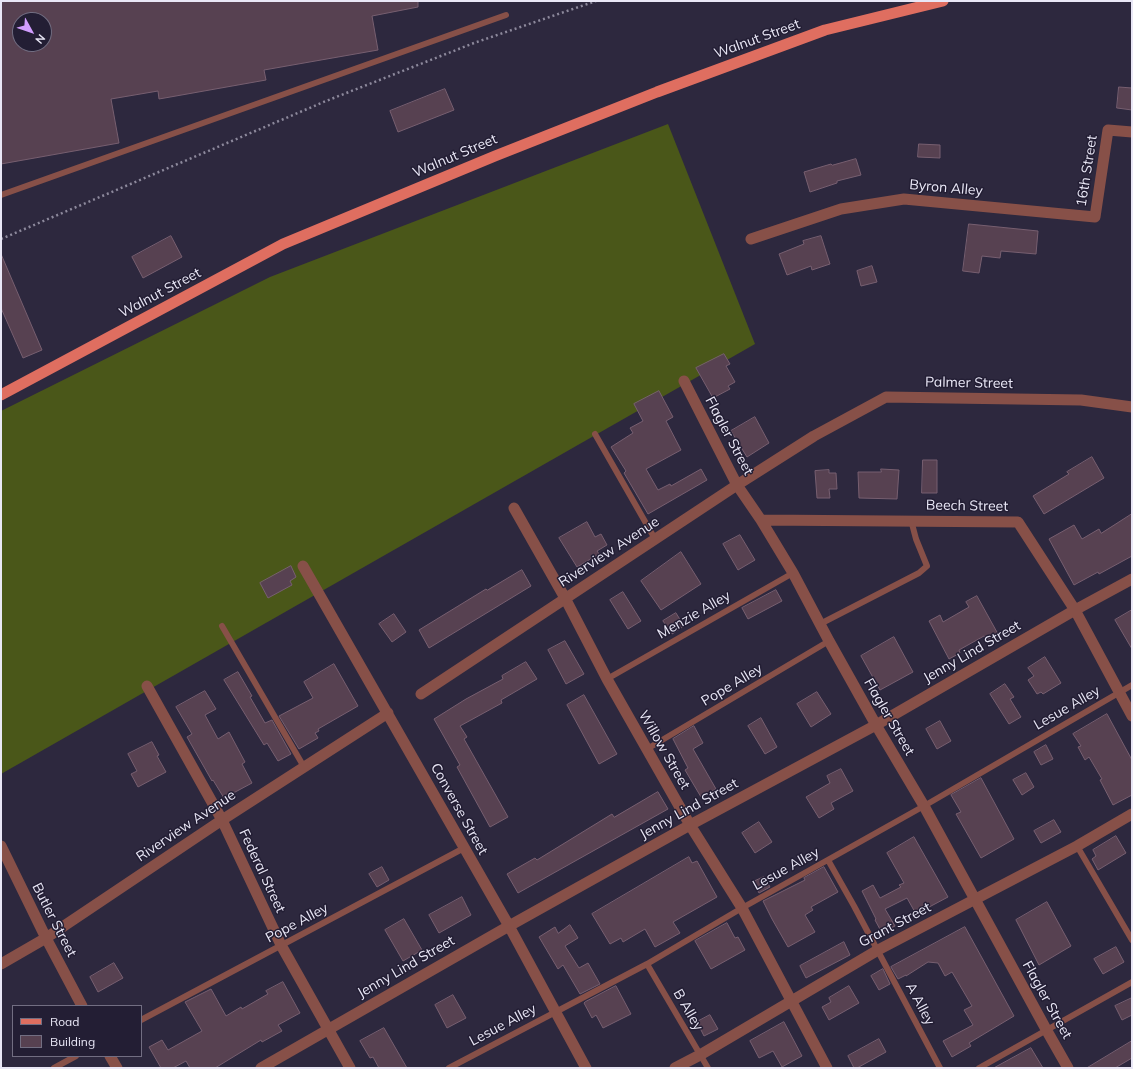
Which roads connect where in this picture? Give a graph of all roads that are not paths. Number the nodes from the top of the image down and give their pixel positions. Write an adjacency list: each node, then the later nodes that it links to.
1 (943, 1): 8 (main road, Walnut Street)
2 (506, 15): 4 (lane)
3 (1132, 132): 5 (street, 16th Street)
4 (1, 195)
5 (1095, 217): 6 (street, Byron Alley)
6 (751, 238)
7 (684, 381): 12 (street, Flagler Street)
8 (1, 395)
9 (1132, 407): 11 (street, Palmer Street)
10 (595, 434): 16 (lane)
11 (814, 436): 12 (street, Riverview Avenue)
12 (738, 485): 14 (street, Flagler Street); 16 (street, Riverview Avenue)
13 (514, 508): 20 (street, Willow Street)
14 (761, 520): 15 (street, Beech Street); 18 (street, Flagler Street)
15 (911, 520): 21 (street, Beech Street); 22 (lane)
16 (655, 539): 20 (street, Riverview Avenue)
17 (303, 566): 30 (street, Converse Street)
18 (793, 573): 22 (street, Flagler Street); 25 (lane, Menzie Alley)
19 (1132, 579): 21 (street, Jenny Lind Street)
20 (565, 598): 25 (street, Willow Street); 29 (street, Riverview Avenue)
21 (1075, 610): 28 (street, Beech Street); 32 (street, Jenny Lind Street)
22 (820, 624): 24 (street, Flagler Street)
23 (222, 626): 34 (lane)
24 (829, 641): 32 (street, Flagler Street); 33 (lane, Pope Alley)
25 (606, 679): 33 (street, Willow Street)
26 (1132, 685): 28 (lane, Lesue Alley)
27 (147, 686): 37 (street, Federal Street)
28 (1119, 692): 31 (street, Beech Street); 35 (lane, Lesue Alley)
29 (421, 694)
30 (388, 713): 34 (street, Riverview Avenue); 41 (street, Converse Street)
31 (1132, 716)
32 (876, 725): 35 (street, Flagler Street); 38 (street, Jenny Lind Street)
33 (647, 749): 38 (street, Willow Street)
34 (304, 767): 37 (street, Riverview Avenue)
35 (924, 806): 42 (lane, Lesue Alley); 43 (street, Flagler Street)
36 (1132, 814): 40 (street, Grant Street)
37 (222, 820): 46 (street, Riverview Avenue); 48 (street, Federal Street)
38 (690, 825): 44 (street, Willow Street); 45 (street, Jenny Lind Street)
39 (1, 846): 46 (street, Butler Street)
40 (1077, 846): 43 (street, Grant Street); 47 (lane)
41 (464, 848): 45 (street, Converse Street); 48 (lane, Pope Alley)
42 (828, 860): 44 (lane, Lesue Alley); 49 (lane, A Alley)
43 (975, 899): 49 (street, Grant Street); 58 (street, Flagler Street)
44 (742, 908): 51 (lane, Lesue Alley); 53 (street, Willow Street)
45 (509, 926): 55 (street, Converse Street); 57 (street, Jenny Lind Street)
46 (46, 938): 50 (street, Riverview Avenue); 54 (street, Butler Street)
47 (1132, 940)
48 (281, 945): 56 (lane, Pope Alley); 57 (street, Federal Street)
49 (878, 950): 53 (street, Grant Street); 72 (lane, A Alley)
50 (1, 964)
51 (647, 964): 55 (lane, Lesue Alley); 59 (lane, B Alley)
52 (1132, 982): 58 (lane)
53 (790, 1001): 59 (street, Grant Street); 71 (street, Willow Street)
54 (81, 1005)
55 (554, 1012): 62 (lane, Lesue Alley); 68 (street, Converse Street)
56 (142, 1019)
57 (327, 1030): 65 (street, Jenny Lind Street); 66 (street, Federal Street)
58 (1047, 1031): 73 (lane); 74 (street, Flagler Street)
59 (700, 1055): 69 (street, Grant Street); 70 (lane, B Alley)
60 (74, 1057): 63 (lane)
61 (111, 1057): 64 (street)
62 (459, 1066): 67 (lane, Lesue Alley)
63 (54, 1068)
64 (117, 1068)
65 (262, 1068)
66 (350, 1068)
67 (449, 1068)
68 (586, 1068)
69 (675, 1068)
70 (708, 1068)
71 (827, 1068)
72 (940, 1068)
73 (979, 1068)
74 (1068, 1068)

